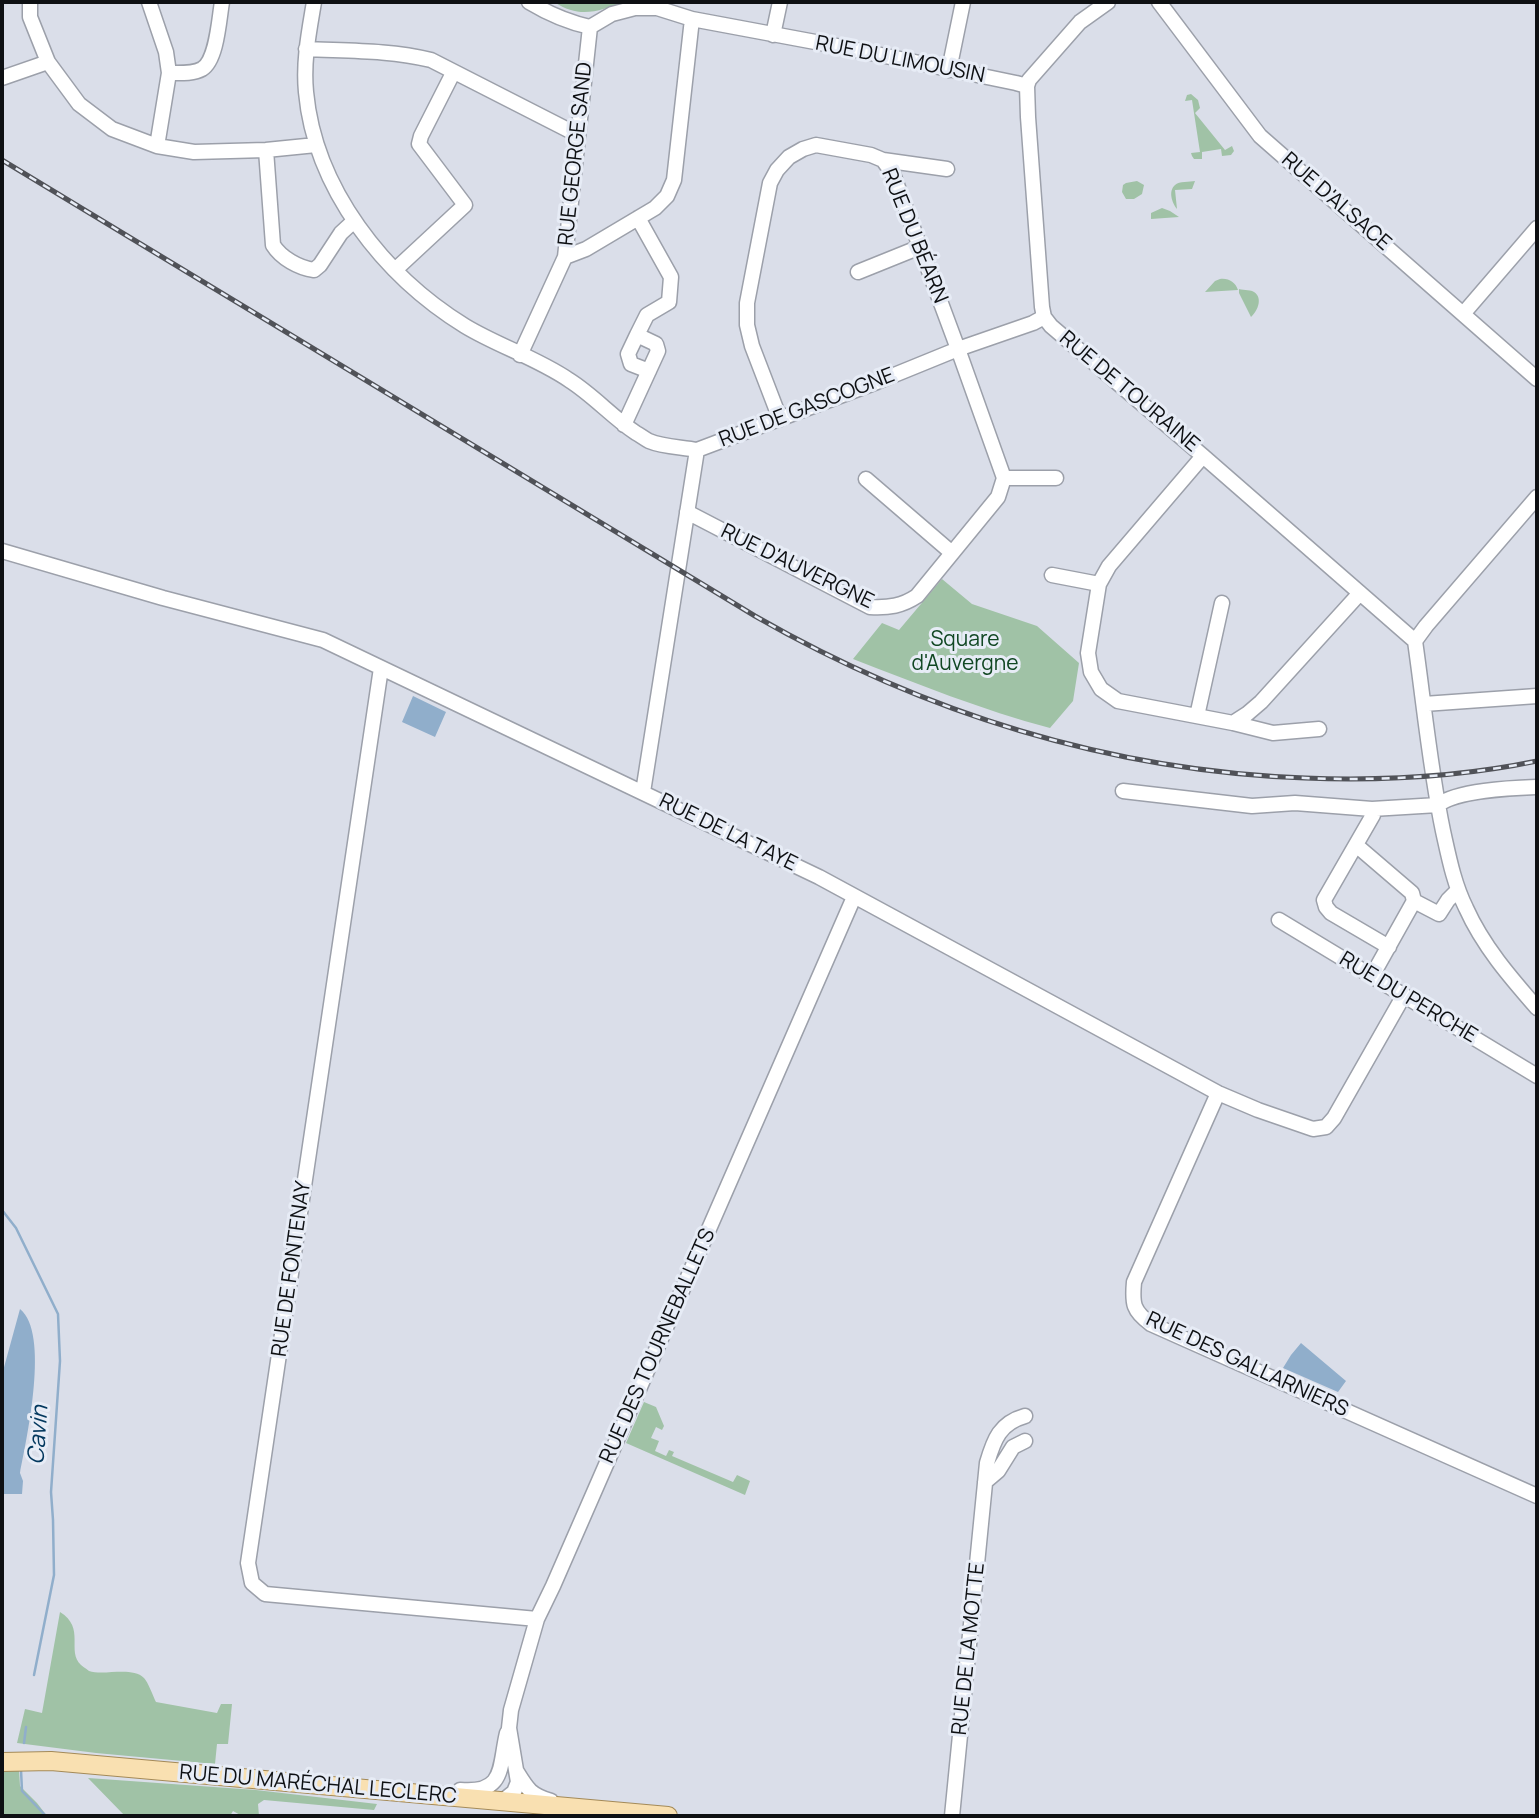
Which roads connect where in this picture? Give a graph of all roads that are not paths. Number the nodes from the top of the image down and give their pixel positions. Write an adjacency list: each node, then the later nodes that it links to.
1 (30, 2): 15 (street)
2 (149, 2): 17 (street)
3 (222, 2): 17 (street)
4 (314, 2): 14 (street)
5 (529, 2): 12 (street)
6 (780, 2): 13 (street)
7 (963, 2): 16 (street)
8 (1108, 2): 20 (street)
9 (1159, 2): 34 (street, RUE D'ALSACE)
10 (657, 5): 11 (street, RUE DU LIMOUSIN); 12 (street)
11 (692, 19): 13 (street, RUE DU LIMOUSIN); 27 (street)
12 (590, 27): 21 (street, RUE GEORGE SAND)
13 (773, 35): 16 (street, RUE DU LIMOUSIN)
14 (306, 49): 18 (street); 22 (street)
15 (48, 62): 19 (street); 23 (street)
16 (949, 69): 20 (street, RUE DU LIMOUSIN)
17 (169, 73): 23 (street)
18 (453, 73): 21 (street); 32 (street)
19 (2, 78)
20 (1027, 86): 35 (street, RUE DE TOURAINE)
21 (578, 135): 31 (street, RUE GEORGE SAND)
22 (316, 145): 24 (street); 28 (street)
23 (157, 146): 24 (street)
24 (266, 149): 28 (street)
25 (883, 160): 26 (street); 30 (street, RUE DU BÉARN); 41 (street, RUE DU BÉARN)
26 (947, 169)
27 (638, 218): 31 (street); 36 (street)
28 (354, 222): 32 (street)
29 (1537, 228): 34 (street)
30 (919, 247): 33 (street); 37 (street, RUE DU BÉARN)
31 (565, 257): 38 (street, RUE GEORGE SAND)
32 (395, 270): 38 (street)
33 (858, 272)
34 (1463, 313): 40 (street, RUE D'ALSACE)
35 (1044, 317): 37 (street, RUE DE GASCOGNE); 44 (street, RUE DE TOURAINE)
36 (637, 335): 39 (street); 39 (street)
37 (958, 349): 41 (street, RUE DE GASCOGNE); 45 (street)
38 (520, 355): 42 (street)
39 (649, 371): 42 (street)
40 (1537, 379)
41 (780, 419): 43 (street, RUE DE GASCOGNE)
42 (624, 425): 43 (street)
43 (696, 450): 49 (street, RUE DE GASCOGNE)
44 (1203, 456): 53 (street); 54 (street, RUE DE TOURAINE)
45 (1004, 478): 46 (street); 51 (street, RUE D'AUVERGNE)
46 (1056, 478)
47 (866, 479): 51 (street)
48 (1537, 497): 56 (street)
49 (687, 512): 51 (street, RUE D'AUVERGNE); 65 (street, RUE DE GASCOGNE)
50 (2, 551): 57 (street, RUE DE LA TAYE)
51 (952, 553)
52 (1052, 575): 53 (street)
53 (1099, 584): 60 (street)
54 (1360, 593): 56 (street, RUE DE TOURAINE); 61 (street)
55 (1222, 603): 60 (street)
56 (1415, 641): 59 (street)
57 (381, 668): 65 (street, RUE DE LA TAYE); 83 (street, RUE DE FONTENAY)
58 (1537, 696): 59 (street)
59 (1424, 704): 66 (street)
60 (1198, 716): 61 (street)
61 (1233, 723): 62 (street)
62 (1319, 729)
63 (1537, 787): 66 (street)
64 (1123, 791): 67 (street)
65 (643, 792): 70 (street, RUE DE LA TAYE)
66 (1438, 805): 67 (street); 69 (street)
67 (1372, 809): 68 (street)
68 (1356, 845): 71 (street); 73 (street)
69 (1458, 890): 71 (street); 76 (street)
70 (855, 897): 78 (street, RUE DE LA TAYE); 83 (street, RUE DES TOURNEBALLETS)
71 (1414, 901): 73 (street)
72 (1279, 920): 74 (street, RUE DU PERCHE)
73 (1390, 947): 74 (street)
74 (1372, 976): 75 (street, RUE DU PERCHE)
75 (1404, 995): 77 (street, RUE DU PERCHE); 78 (street, RUE DE LA TAYE)
76 (1537, 1008)
77 (1537, 1076)
78 (1218, 1093): 82 (street, RUE DES GALLARNIERS)
79 (1025, 1416): 81 (street, RUE DE LA MOTTE)
80 (1025, 1441): 81 (street)
81 (985, 1482): 93 (street, RUE DE LA MOTTE)
82 (1537, 1496)
83 (537, 1619): 84 (street, RUE DES TOURNEBALLETS)
84 (509, 1728): 88 (street, RUE DES TOURNEBALLETS); 89 (street)
85 (2, 1750): 87 (main road, RUE DU MARÉCHAL LECLERC)
86 (2, 1762): 87 (main road, RUE DU MARÉCHAL LECLERC)
87 (51, 1762): 89 (main road, RUE DU MARÉCHAL LECLERC)
88 (517, 1772): 90 (street); 91 (street)
89 (309, 1785): 90 (main road, RUE DU MARÉCHAL LECLERC)
90 (504, 1800): 91 (main road, RUE DU MARÉCHAL LECLERC)
91 (565, 1806): 92 (main road, RUE DU MARÉCHAL LECLERC)
92 (668, 1816)
93 (952, 1816)

